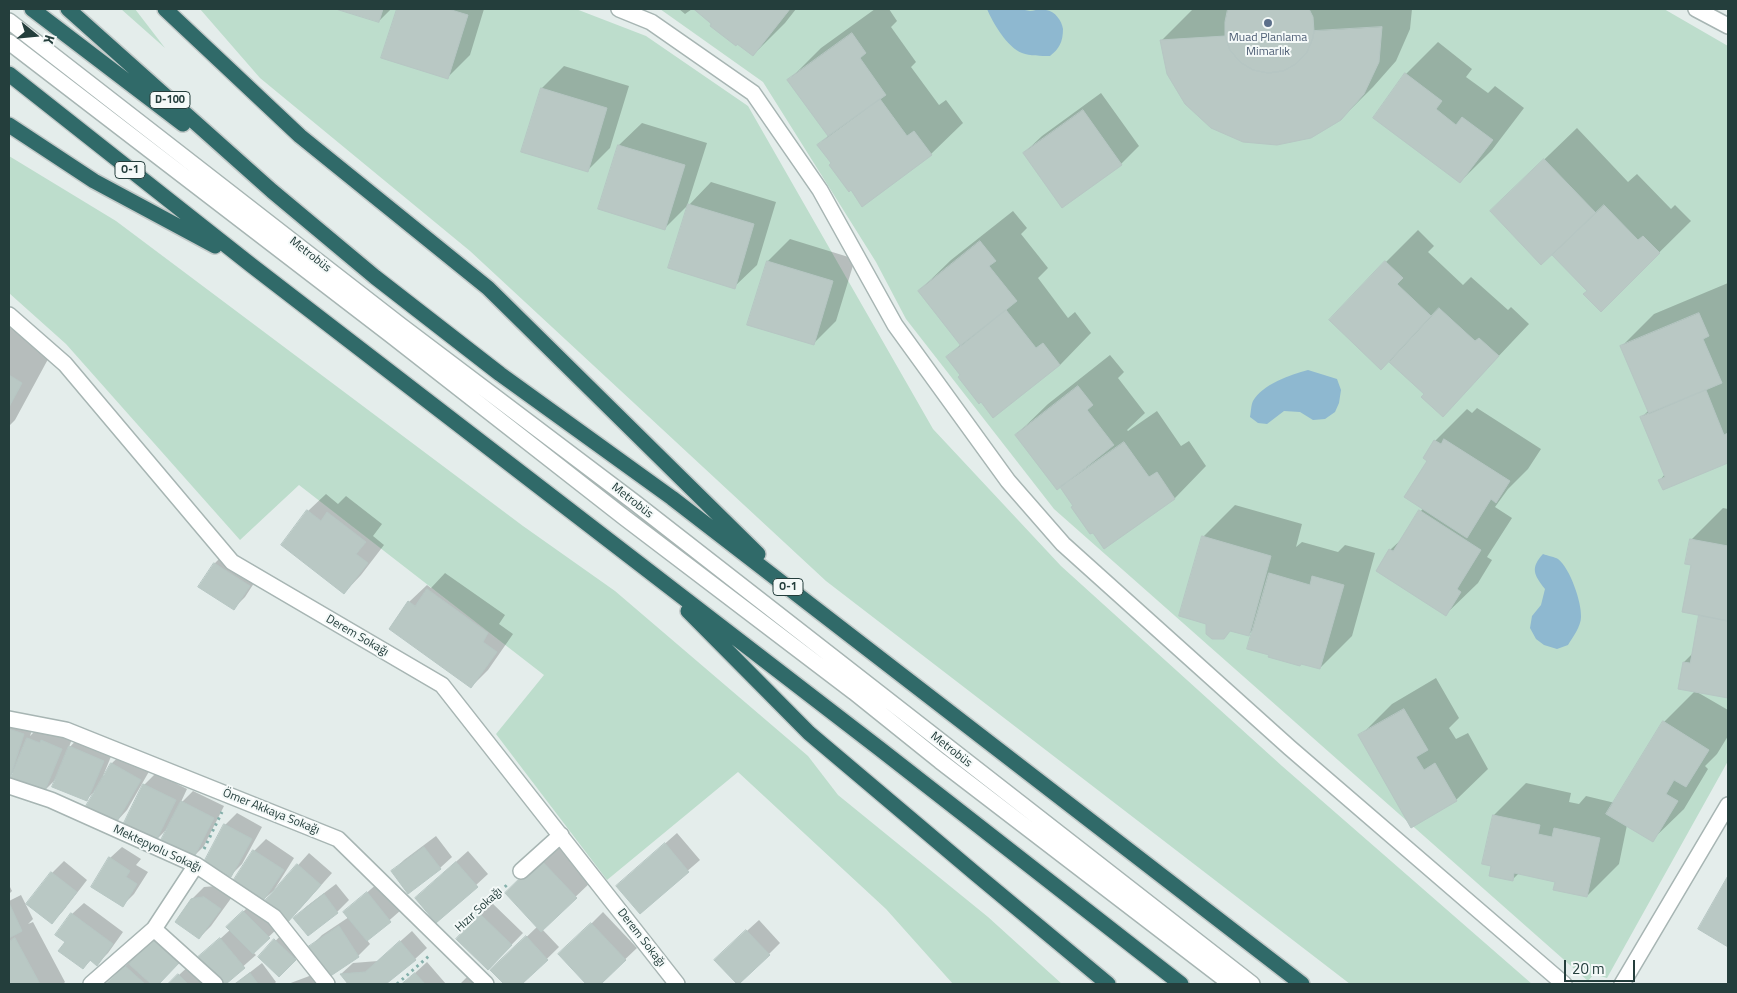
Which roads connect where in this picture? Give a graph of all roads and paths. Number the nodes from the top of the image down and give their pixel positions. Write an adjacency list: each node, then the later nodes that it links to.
1 (32, 9): 11 (highway, O-1)
2 (68, 9): 11 (highway, D-100)
3 (165, 9): 15 (highway)
4 (619, 9): 36 (street)
5 (1696, 9): 7 (street)
6 (9, 21): 34 (street, Metrobüs)
7 (1728, 26)
8 (9, 42): 33 (street, Metrobüs)
9 (9, 74): 12 (highway, O-1)
10 (9, 126): 12 (highway)
11 (272, 191): 15 (highway, O-1)
12 (251, 265): 14 (highway, O-1)
13 (9, 315): 20 (street, Derem Sokağı)
14 (646, 569): 31 (highway); 32 (highway, O-1)
15 (807, 602): 35 (highway, O-1)
16 (9, 719): 18 (street, Ömer Akkaya Sokağı)
17 (9, 786): 21 (street, Mektepyolu Sokağı)
18 (230, 795): 21 (path); 24 (street, Ömer Akkaya Sokağı)
19 (1728, 805): 37 (street)
20 (560, 835): 22 (street); 30 (street, Derem Sokağı)
21 (196, 865): 23 (street); 27 (street, Mektepyolu Sokağı)
22 (521, 871): 24 (path, Hızır Sokağı)
23 (154, 929): 25 (street); 26 (street)
24 (443, 944): 28 (path, Hızır Sokağı); 29 (street, Ömer Akkaya Sokağı)
25 (91, 984)
26 (215, 984)
27 (327, 984)
28 (397, 984)
29 (486, 984)
30 (677, 984)
31 (1108, 984)
32 (1181, 984)
33 (1231, 984)
34 (1252, 984)
35 (1302, 984)
36 (1564, 984)
37 (1622, 984)

